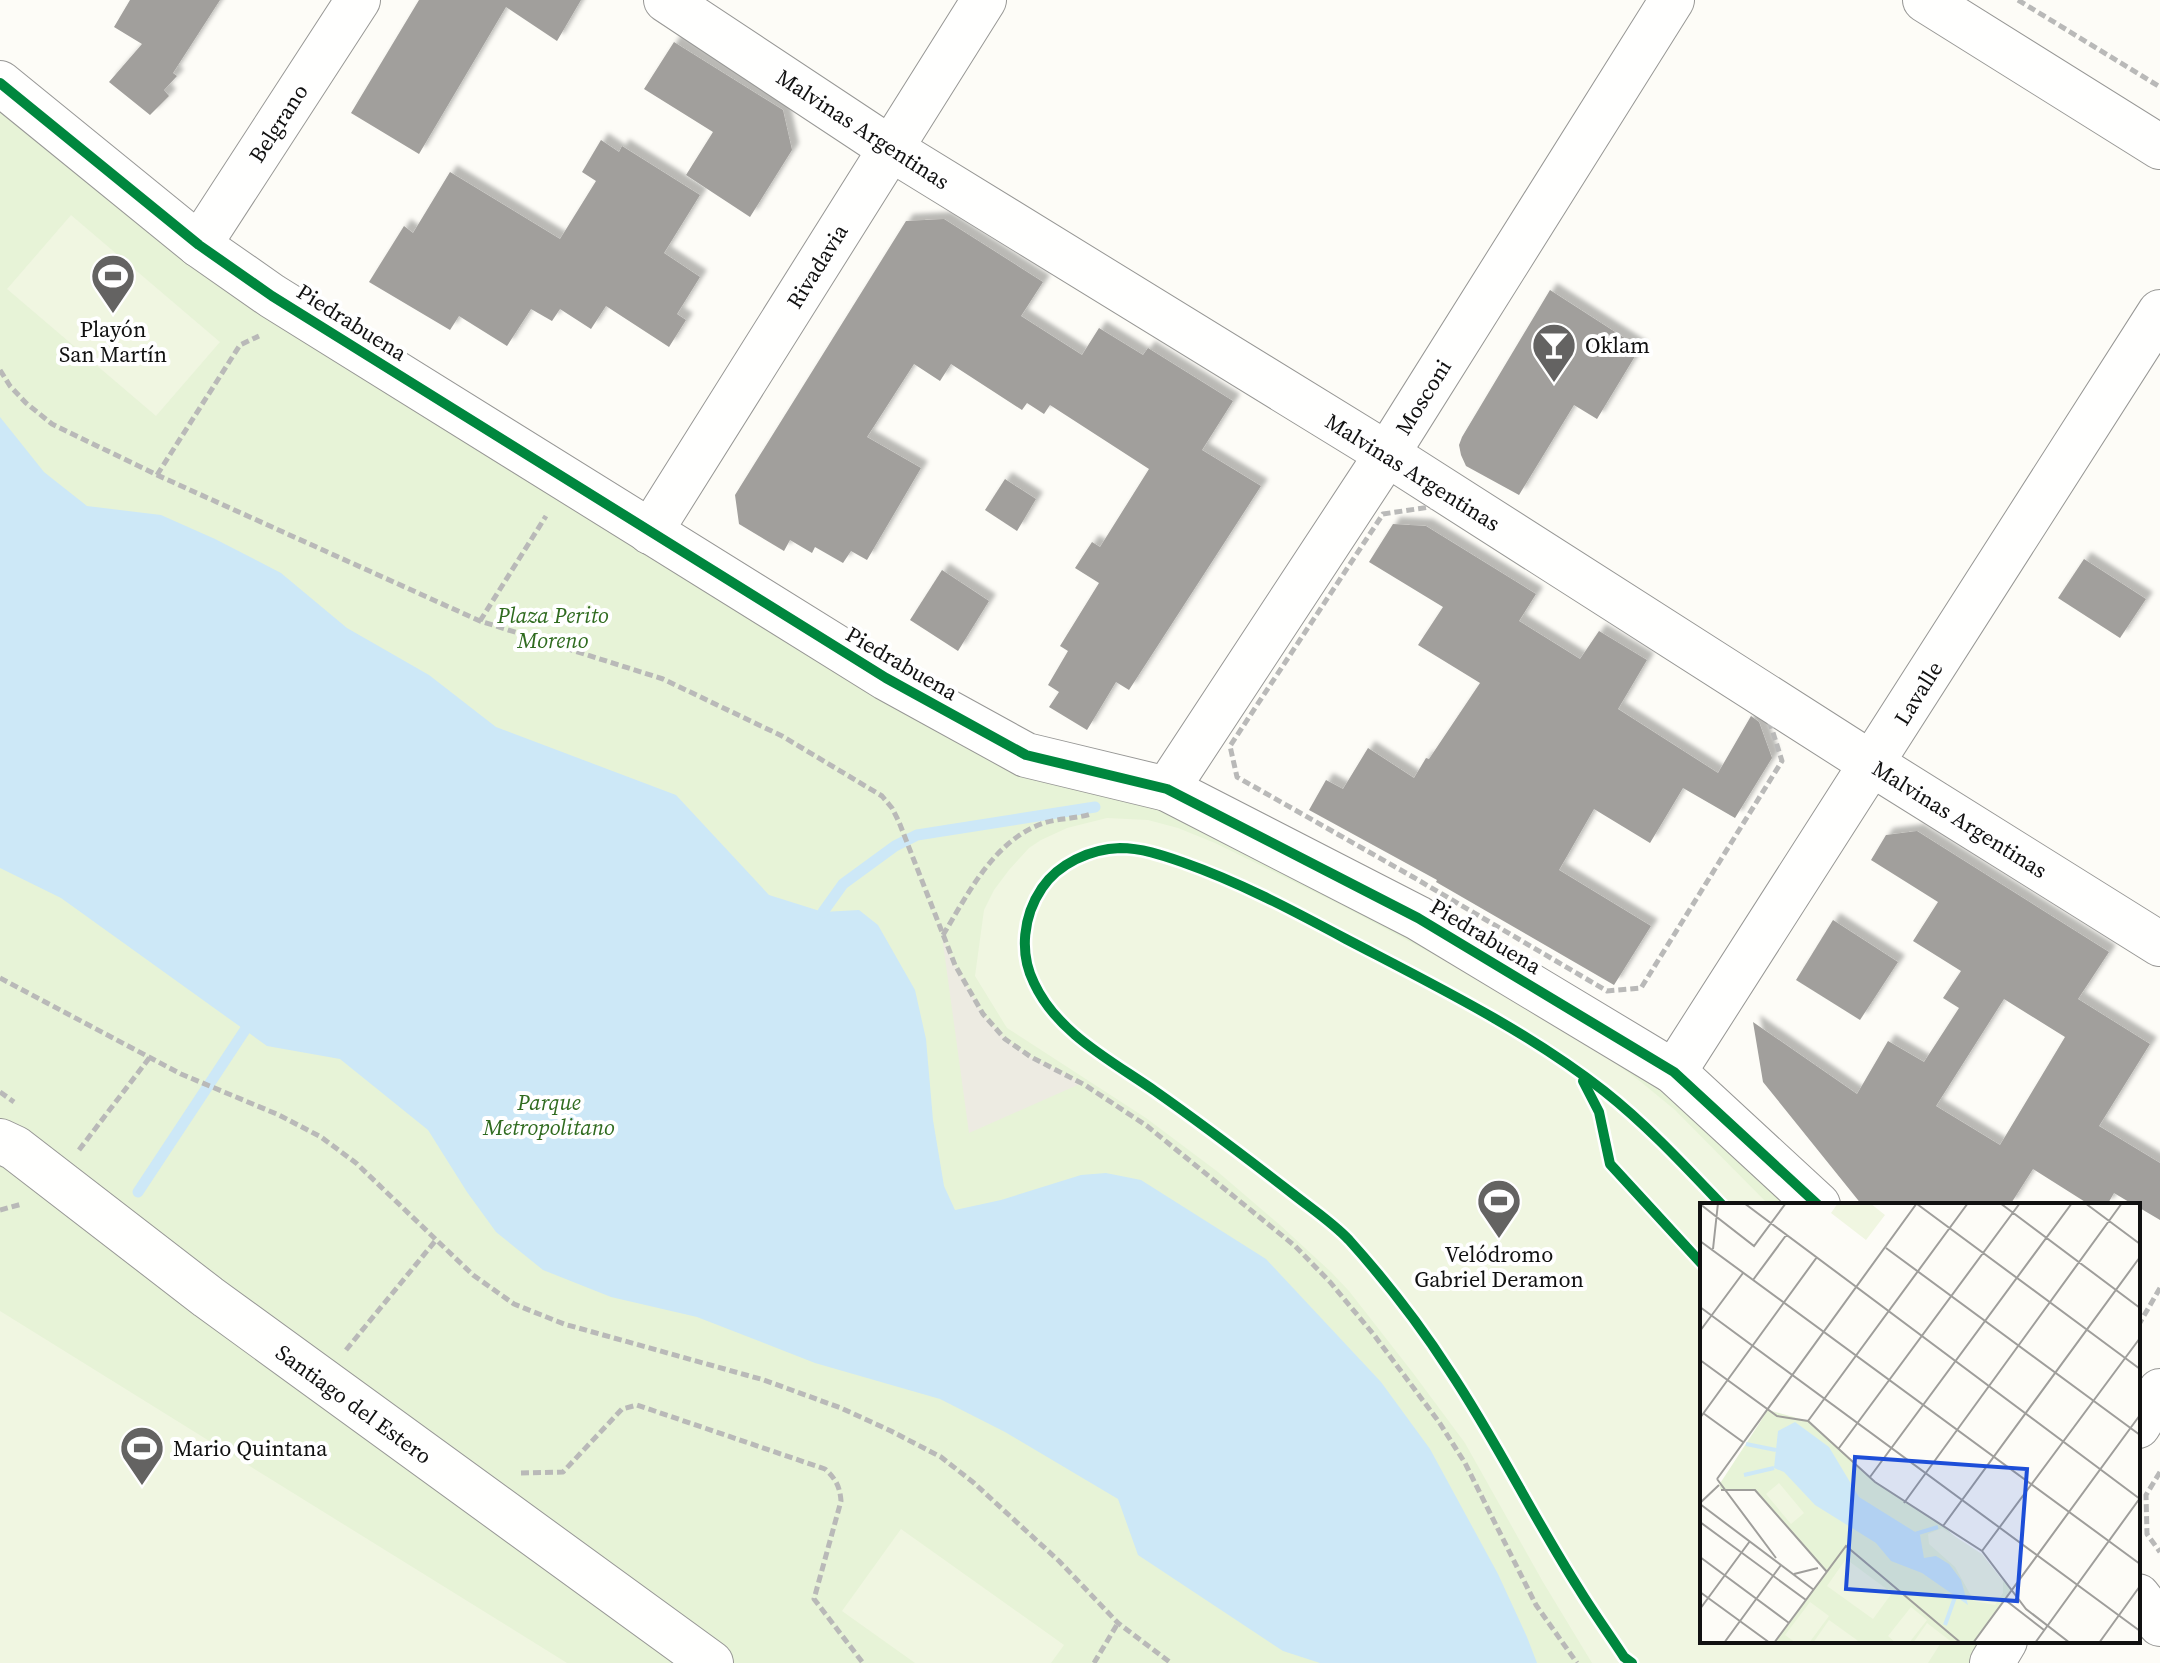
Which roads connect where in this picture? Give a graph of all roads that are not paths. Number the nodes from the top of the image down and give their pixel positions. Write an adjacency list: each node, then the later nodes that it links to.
1 (358, 0): 9 (street, Belgrano)
2 (666, 0): 8 (street, Malvinas Argentinas)
3 (984, 0): 8 (street, Rivadavia)
4 (1672, 0): 11 (street, Mosconi)
5 (1925, 0): 7 (street)
6 (0, 83): 9 (street, Piedrabuena)
7 (2160, 147)
8 (891, 149): 11 (street, Malvinas Argentinas); 12 (street, Rivadavia)
9 (199, 245): 12 (street, Piedrabuena)
10 (2160, 312): 13 (street, Lavalle)
11 (1387, 454): 13 (street, Malvinas Argentinas); 14 (street, Mosconi)
12 (650, 532): 14 (street, Piedrabuena)
13 (1872, 764): 15 (street, Malvinas Argentinas); 16 (street, Lavalle)
14 (1167, 789): 16 (street, Piedrabuena)
15 (2160, 944)
16 (1674, 1072): 18 (street, Piedrabuena)
17 (11, 1124): 23 (street, Santiago del Estero)
18 (1816, 1203)
19 (2160, 1391): 20 (street)
20 (2140, 1423)
21 (2140, 1599): 22 (street)
22 (2160, 1624)
23 (711, 1663)

